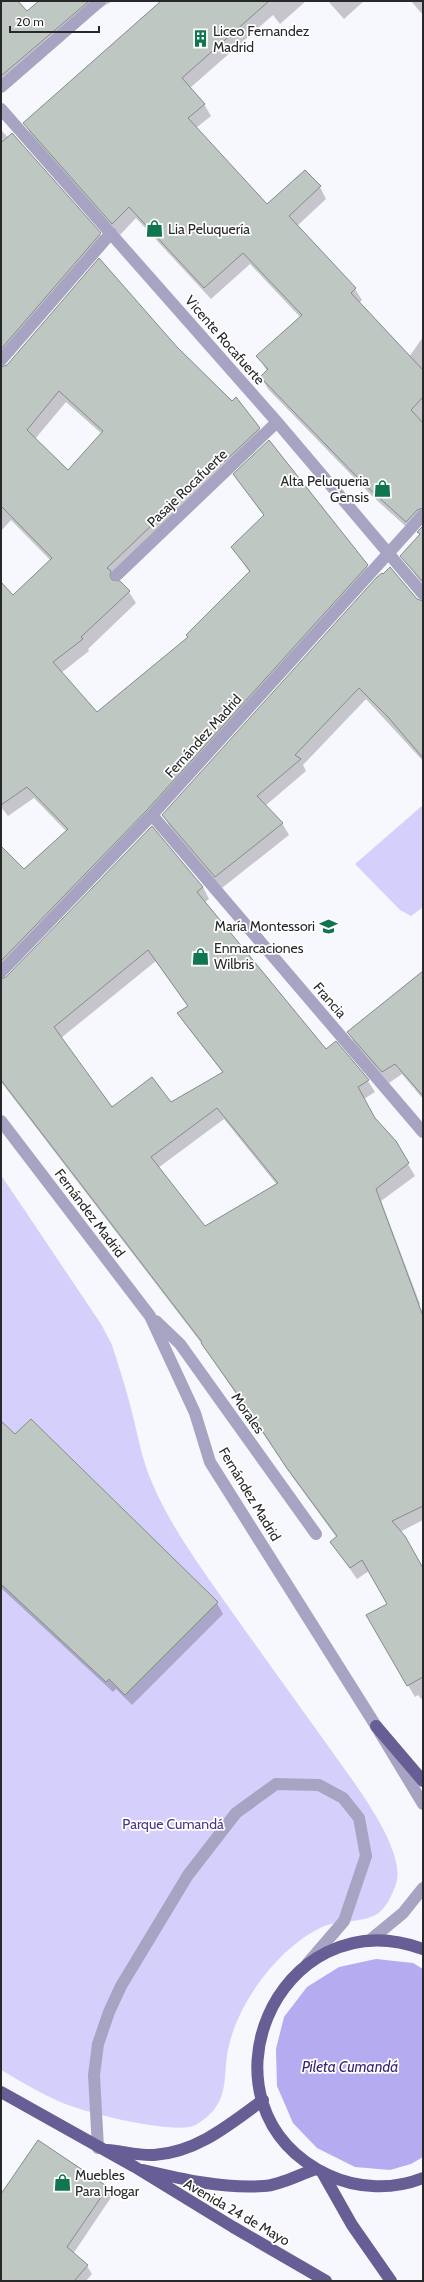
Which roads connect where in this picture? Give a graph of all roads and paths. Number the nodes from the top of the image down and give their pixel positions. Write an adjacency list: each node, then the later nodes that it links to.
1 (100, 1): 2 (street)
2 (1, 87)
3 (1, 109): 4 (street, Vicente Rocafuerte)
4 (111, 233): 5 (street); 6 (street, Vicente Rocafuerte)
5 (1, 360)
6 (277, 422): 8 (street, Vicente Rocafuerte); 9 (street, Pasaje Rocafuerte)
7 (423, 515): 8 (street, Fernández Madrid)
8 (388, 552): 10 (street, Vicente Rocafuerte); 11 (street, Fernández Madrid)
9 (117, 575)
10 (423, 594)
11 (152, 815): 12 (street, Fernández Madrid); 14 (street, Francia)
12 (1, 972)
13 (1, 1121): 15 (street, Fernández Madrid)
14 (423, 1132)
15 (150, 1316): 16 (street, Morales); 17 (street, Fernández Madrid)
16 (316, 1534)
17 (376, 1726): 18 (main road); 19 (street, Fernández Madrid)
18 (423, 1781)
19 (423, 1804)
20 (423, 1888): 21 (street)
21 (369, 1941): 22 (main road); 23 (main road)
22 (423, 1949)
23 (304, 1968): 25 (main road); 26 (street)
24 (1, 2092): 26 (main road, Avenida 24 de Mayo)
25 (263, 2100): 26 (main road, Avenida 24 de Mayo); 28 (main road)
26 (98, 2148): 27 (main road, Avenida 24 de Mayo)
27 (134, 2167): 28 (main road, Avenida 24 de Mayo); 30 (main road, Avenida 24 de Mayo)
28 (319, 2170): 29 (main road); 31 (main road)
29 (423, 2178)
30 (326, 2281)
31 (391, 2281)

